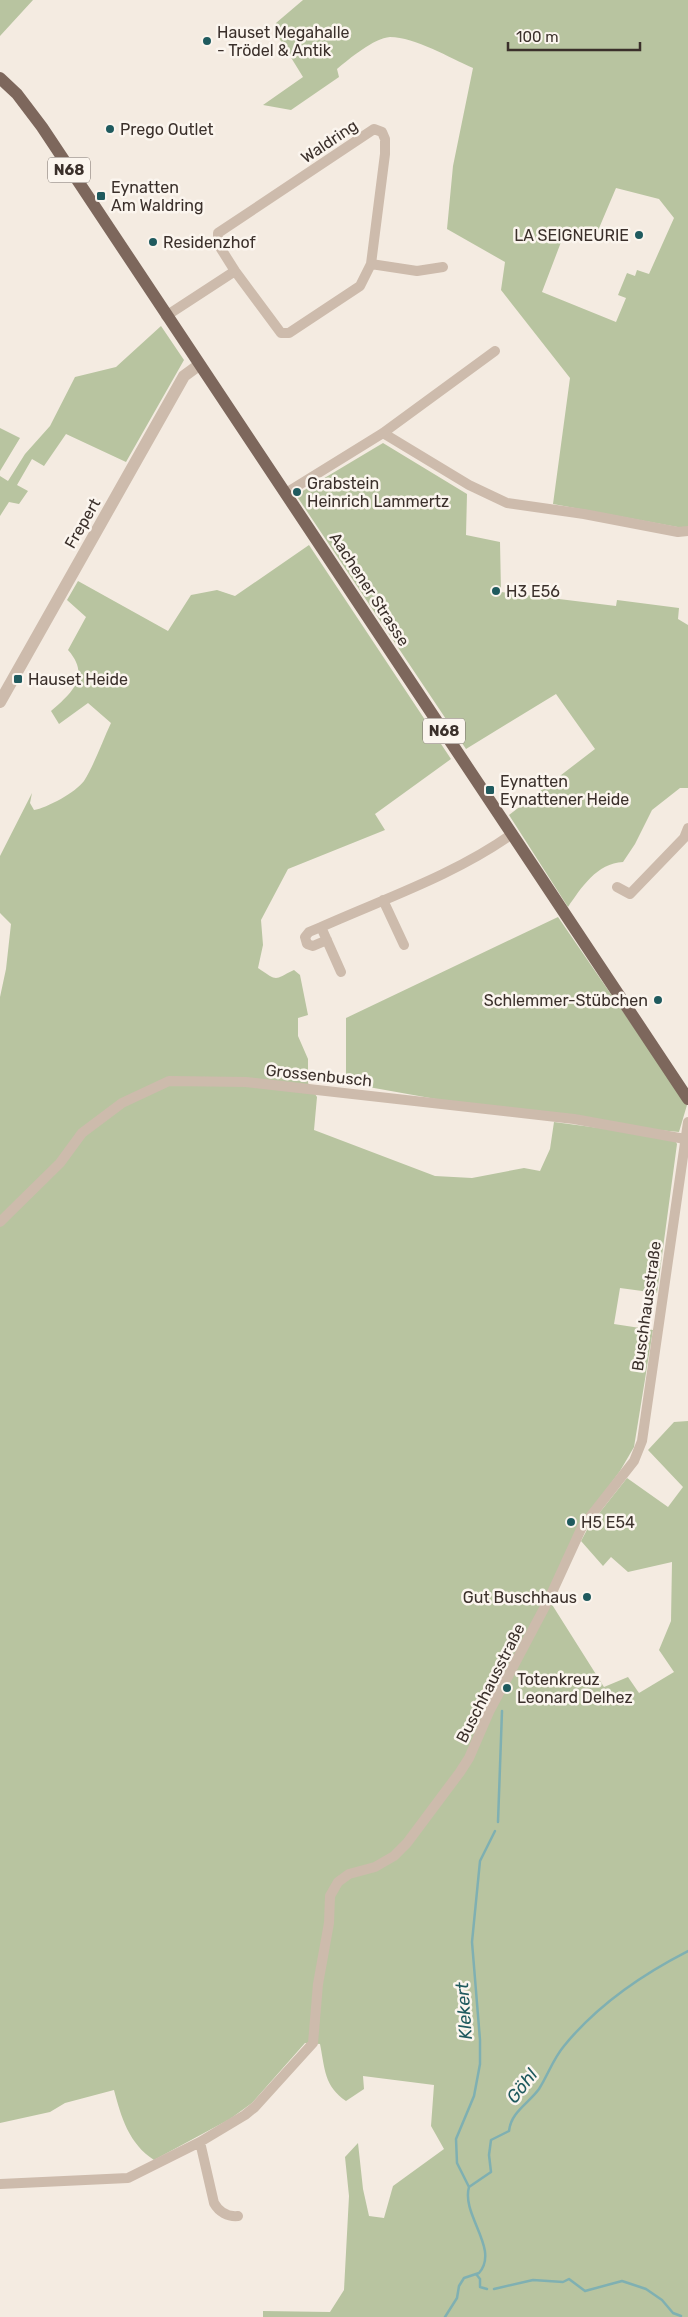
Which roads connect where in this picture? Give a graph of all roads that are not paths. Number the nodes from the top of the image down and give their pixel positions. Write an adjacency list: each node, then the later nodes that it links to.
1 (0, 78): 5 (main road, Aachener Strasse / N68)
2 (371, 264): 3 (street); 4 (street, Waldring); 4 (street, Waldring)
3 (443, 267)
4 (235, 271): 5 (street)
5 (166, 316): 7 (main road, Aachener Strasse / N68)
6 (495, 352): 8 (street)
7 (199, 365): 9 (main road, Aachener Strasse / N68); 11 (street, Frepert)
8 (383, 433): 9 (street); 10 (street)
9 (286, 493): 13 (main road, Aachener Strasse / N68)
10 (688, 531)
11 (0, 702)
12 (688, 828): 14 (street)
13 (512, 834): 15 (street); 20 (main road, Aachener Strasse / N68)
14 (617, 887)
15 (383, 900): 16 (street); 18 (street)
16 (321, 927): 17 (street); 17 (street)
17 (328, 940): 19 (street)
18 (404, 944)
19 (341, 972)
20 (688, 1099)
21 (688, 1122): 22 (street, Buschhausstraße)
22 (685, 1139): 23 (street, Grossenbusch); 24 (street, Buschhausstraße)
23 (0, 1222)
24 (200, 2142): 25 (street, Buschhausstraße); 26 (street)
25 (0, 2184)
26 (238, 2216)

